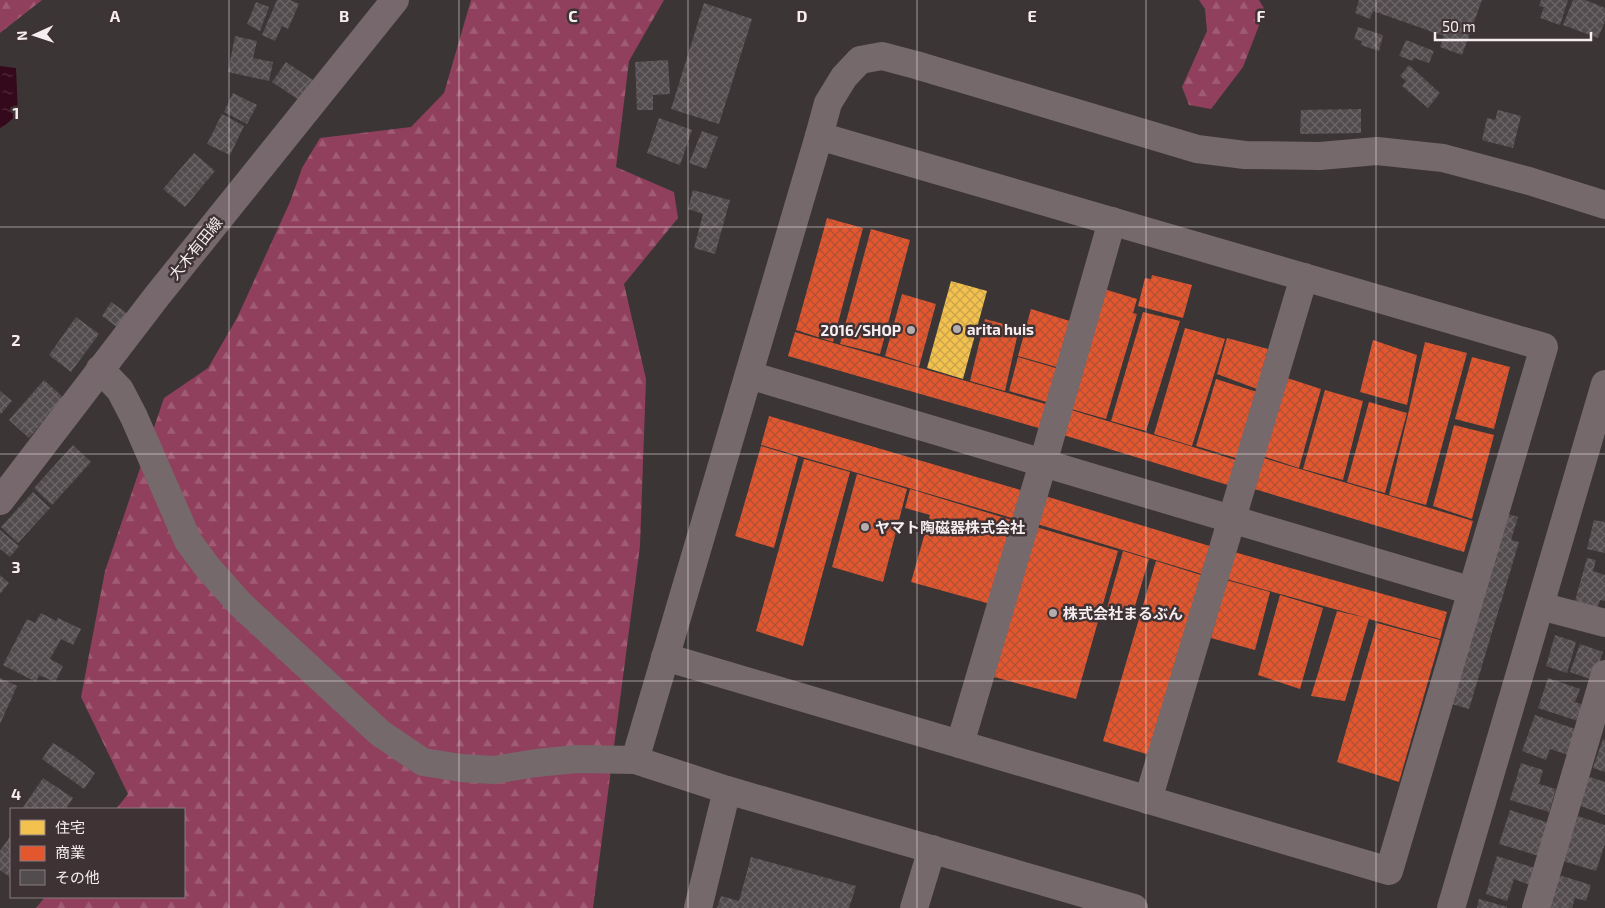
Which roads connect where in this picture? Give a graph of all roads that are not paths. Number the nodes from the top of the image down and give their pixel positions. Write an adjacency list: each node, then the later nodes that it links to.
1 (396, 0): 6 (main road, 大木有田線)
2 (819, 136): 3 (street); 4 (street); 7 (street)
3 (1605, 205)
4 (1112, 221): 5 (street); 10 (street)
5 (1304, 277): 12 (street); 13 (street)
6 (100, 369): 11 (main road, 大木有田線); 19 (street)
7 (749, 375): 10 (street); 16 (street)
8 (1605, 384): 9 (street)
9 (1595, 450): 14 (street)
10 (1043, 463): 12 (street); 18 (street)
11 (0, 501)
12 (1233, 520): 13 (street); 21 (street)
13 (1472, 591): 21 (street)
14 (1540, 606): 15 (street); 26 (street)
15 (1605, 624)
16 (665, 657): 18 (street); 19 (street)
17 (1605, 674): 27 (street)
18 (960, 744): 21 (street)
19 (635, 760): 20 (street)
20 (727, 790): 22 (street); 23 (street)
21 (1148, 800)
22 (932, 849): 24 (street); 25 (street)
23 (698, 908)
24 (914, 908)
25 (1134, 908)
26 (1451, 908)
27 (1536, 908)

